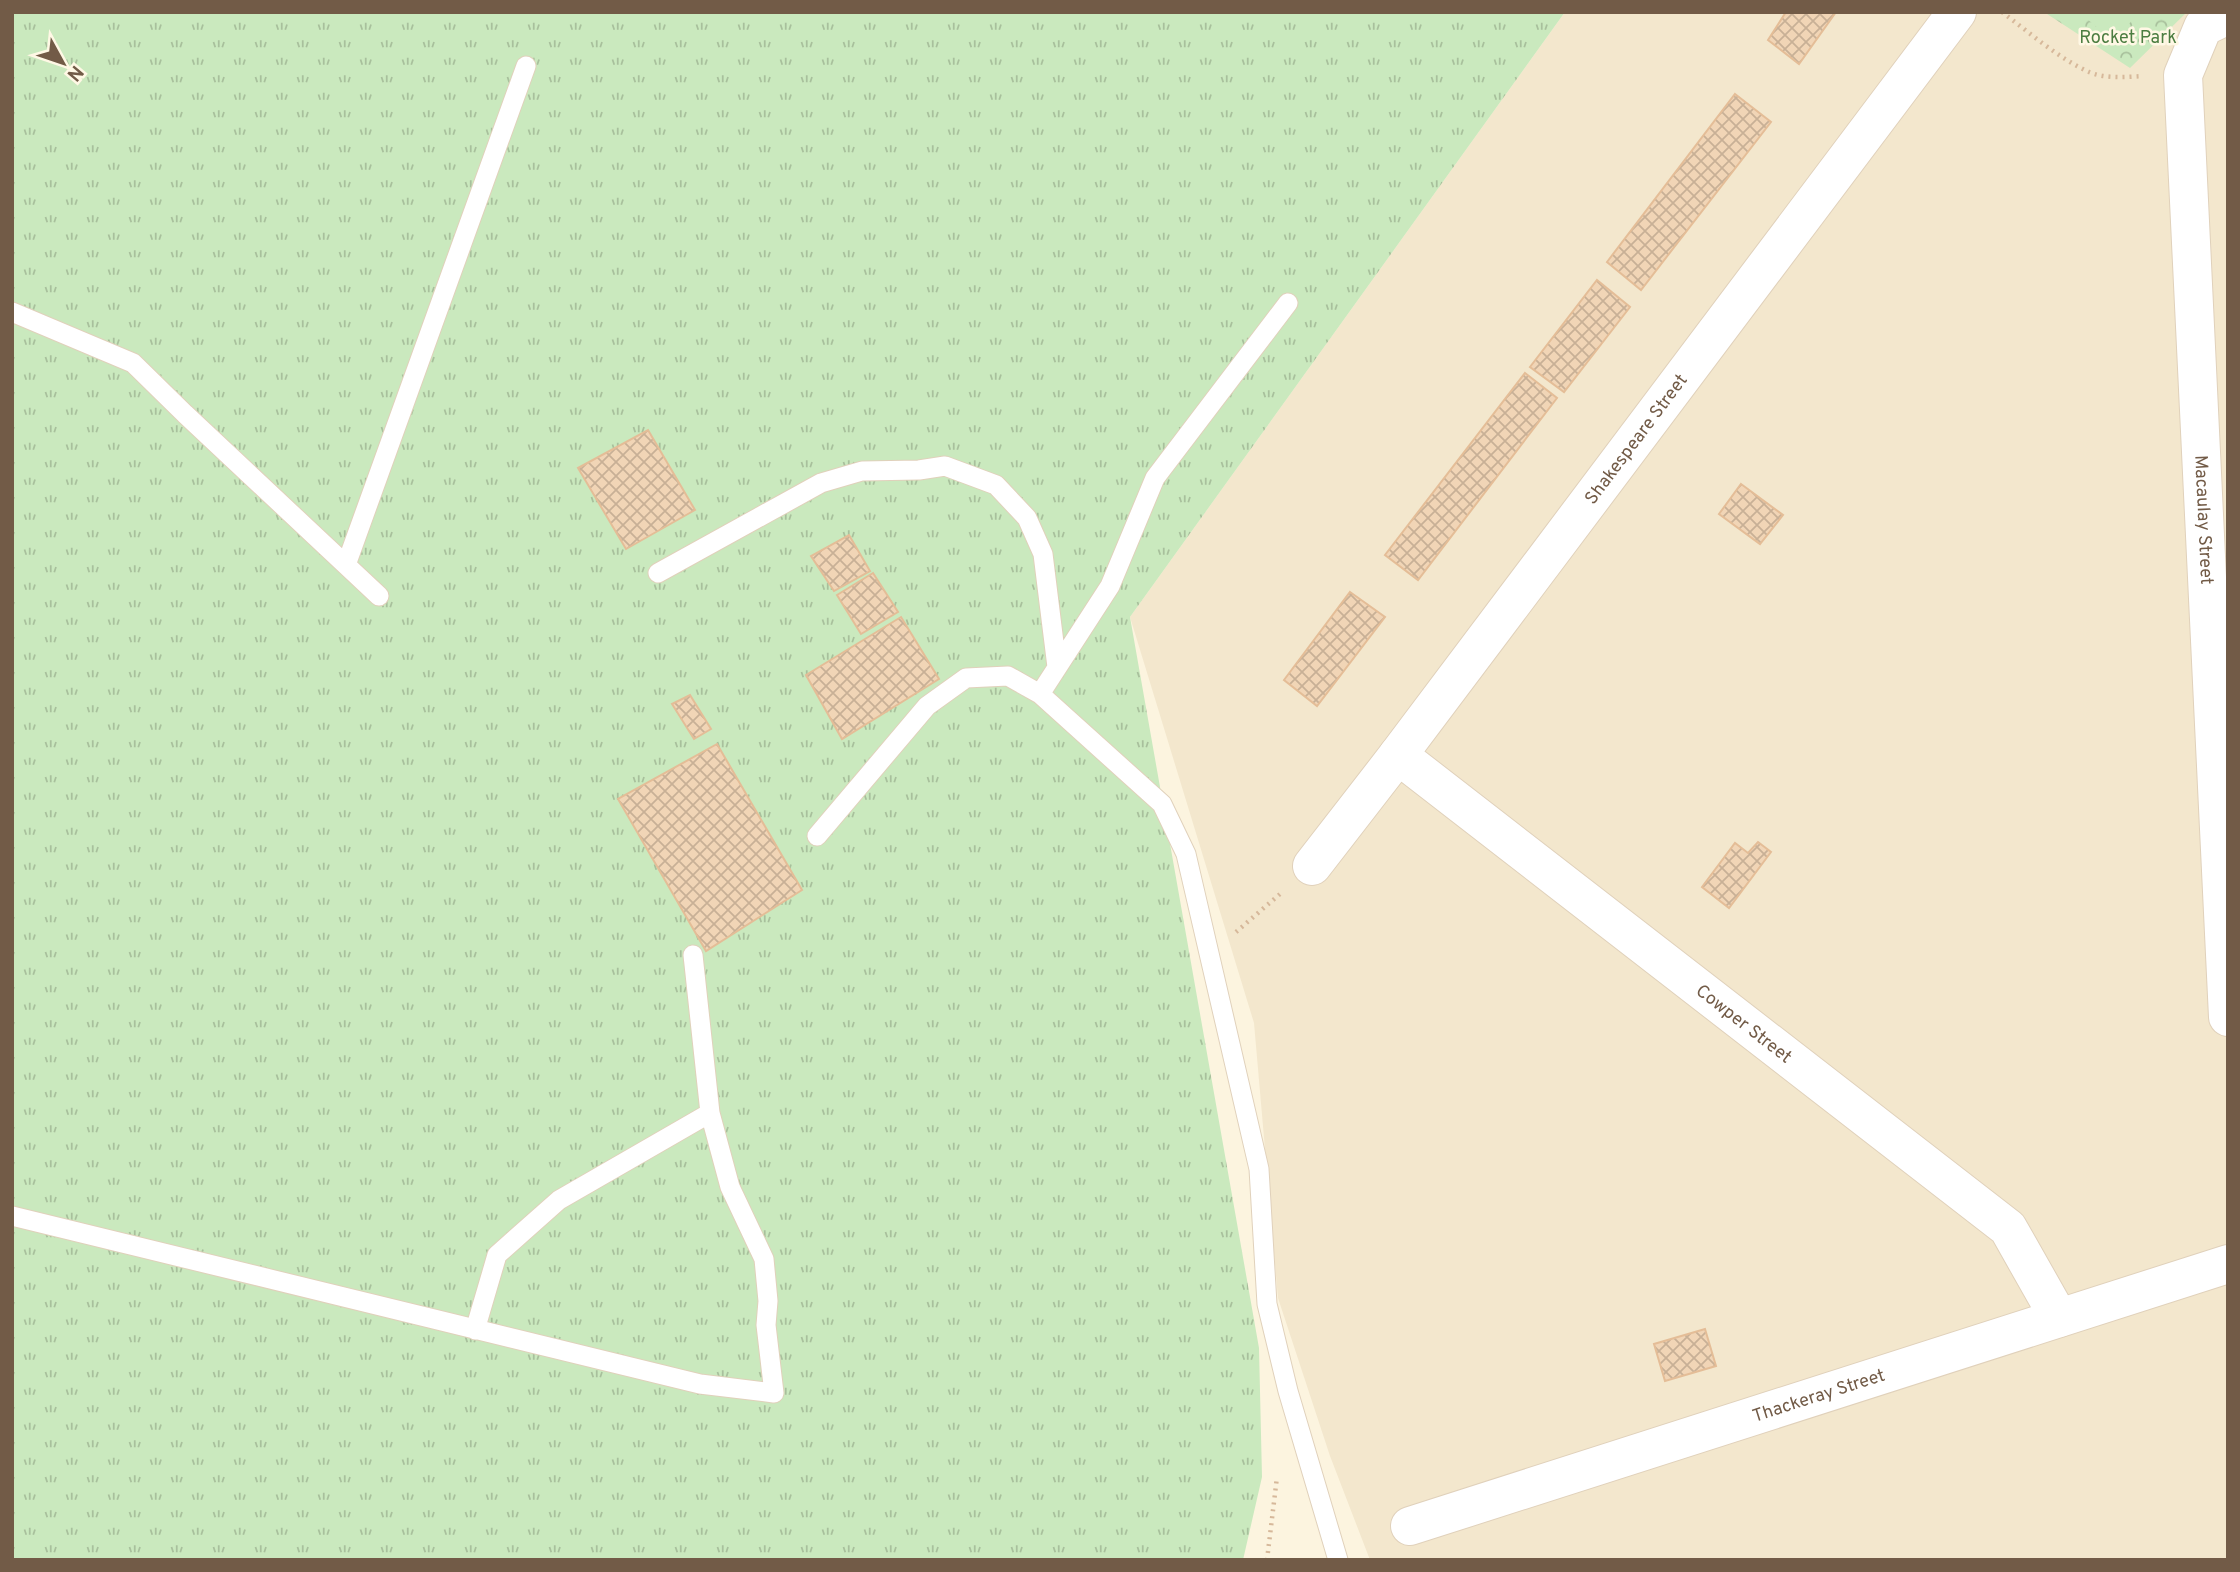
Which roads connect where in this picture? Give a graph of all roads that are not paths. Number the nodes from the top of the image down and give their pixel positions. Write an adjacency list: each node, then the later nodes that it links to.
1 (1957, 12): 11 (street, Shakespeare Street)
2 (2216, 21): 15 (street, Macaulay Street)
3 (526, 66): 6 (lane)
4 (1287, 303): 9 (lane)
5 (12, 312): 6 (lane)
6 (346, 565): 8 (lane)
7 (658, 573): 9 (lane)
8 (379, 596)
9 (1057, 667): 10 (lane)
10 (1040, 694): 12 (lane); 22 (lane)
11 (1398, 755): 13 (street, Shakespeare Street); 19 (street, Cowper Street)
12 (817, 836)
13 (1312, 866)
14 (693, 955): 16 (lane)
15 (2228, 1017)
16 (710, 1113): 20 (lane); 20 (lane)
17 (12, 1216): 20 (lane)
18 (2228, 1264): 19 (street, Thackeray Street)
19 (2059, 1318): 21 (street, Thackeray Street)
20 (475, 1329)
21 (1410, 1526)
22 (1338, 1560)

